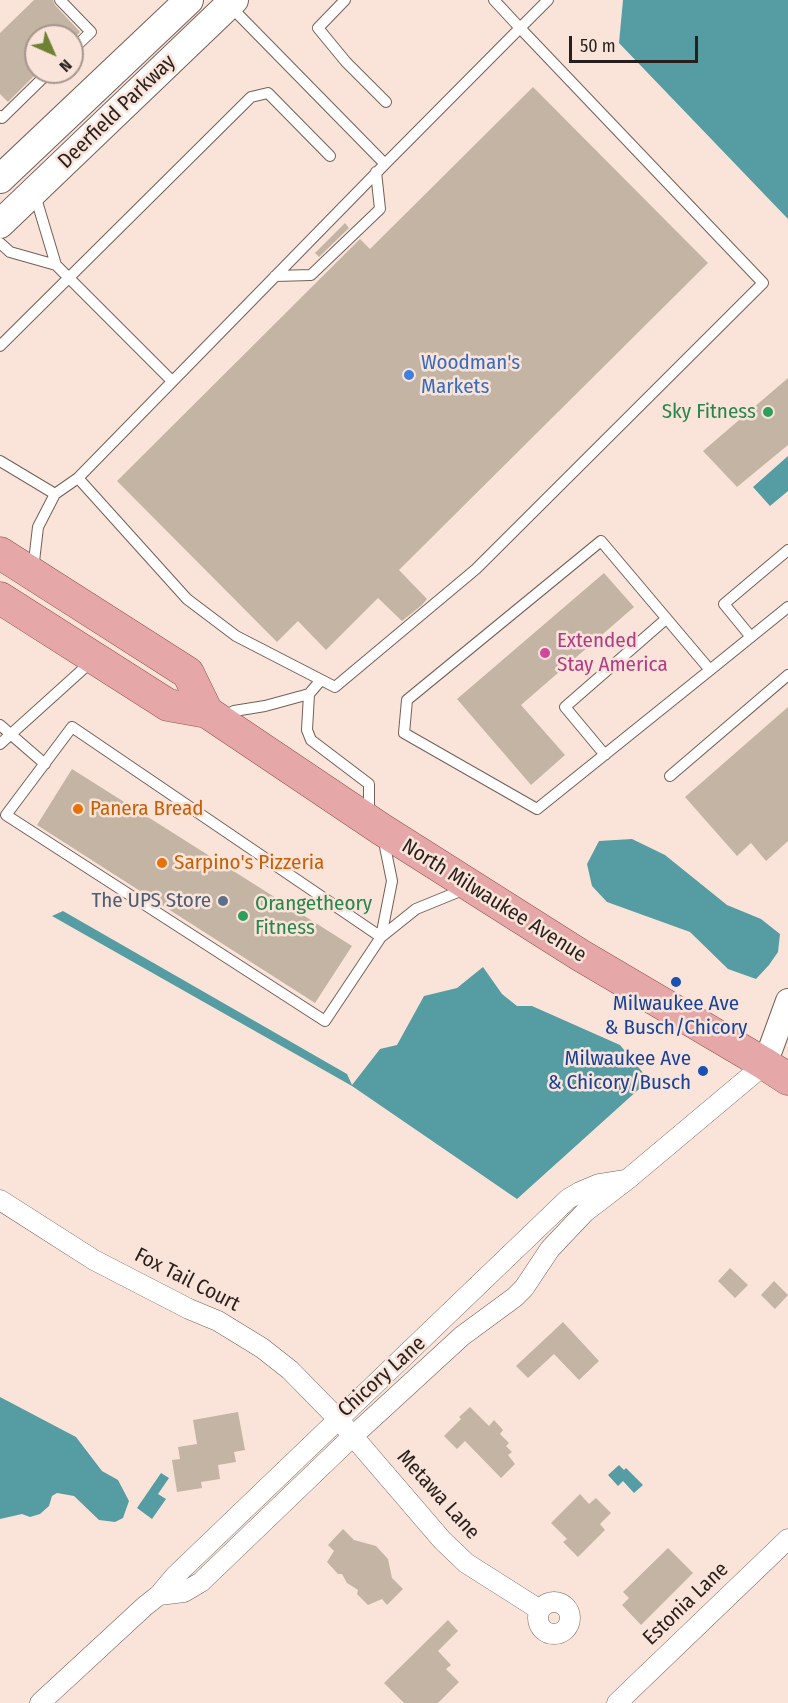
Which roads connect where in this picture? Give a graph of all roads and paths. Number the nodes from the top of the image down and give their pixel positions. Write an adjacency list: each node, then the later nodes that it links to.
1 (60, 0): 7 (lane)
2 (189, 0): 17 (main road, Deerfield Parkway)
3 (345, 0): 12 (lane)
4 (494, 0): 9 (lane)
5 (548, 0): 9 (lane)
6 (229, 2): 15 (lane); 18 (main road, Deerfield Parkway)
7 (83, 24)
8 (84, 25): 10 (lane)
9 (520, 28): 15 (lane); 39 (lane)
10 (84, 39)
11 (37, 84): 13 (lane)
12 (386, 102)
13 (0, 116)
14 (330, 156): 23 (lane)
15 (385, 164): 16 (lane)
16 (376, 172): 22 (lane); 22 (lane)
17 (0, 179)
18 (34, 192): 19 (main road, Deerfield Parkway); 21 (lane)
19 (0, 224)
20 (0, 243): 21 (lane)
21 (56, 265): 23 (lane)
22 (274, 276): 25 (lane)
23 (69, 279): 24 (lane); 25 (lane)
24 (0, 346)
25 (172, 381): 27 (lane)
26 (0, 461): 28 (lane)
27 (78, 478): 28 (lane); 39 (lane)
28 (55, 494): 31 (lane)
29 (788, 550): 35 (lane)
30 (0, 553): 31 (main road)
31 (33, 574): 41 (main road)
32 (6, 605): 36 (main road, North Milwaukee Avenue)
33 (788, 607): 35 (lane)
34 (666, 619): 37 (lane); 45 (lane); 45 (lane)
35 (752, 637): 37 (lane)
36 (95, 658): 41 (main road, North Milwaukee Avenue); 43 (lane)
37 (710, 670): 45 (lane)
38 (788, 675): 47 (lane)
39 (321, 680): 40 (lane)
40 (309, 694): 41 (lane); 48 (lane)
41 (213, 716): 48 (main road, North Milwaukee Avenue)
42 (0, 725): 43 (lane)
43 (10, 734): 44 (lane); 46 (lane)
44 (0, 744)
45 (604, 754)
46 (45, 764): 50 (lane); 50 (lane)
47 (670, 776)
48 (375, 825): 49 (main road, North Milwaukee Avenue); 50 (lane)
49 (471, 886): 50 (lane); 52 (main road, North Milwaukee Avenue)
50 (381, 937)
51 (788, 1001): 52 (street)
52 (780, 1065): 53 (street, Chicory Lane)
53 (628, 1179): 55 (street, Chicory Lane); 56 (street, Chicory Lane)
54 (0, 1200): 57 (street, Fox Tail Court)
55 (512, 1252): 56 (street); 57 (street, Chicory Lane)
56 (533, 1274): 58 (street, Chicory Lane)
57 (339, 1420): 58 (street, Metawa Lane); 60 (street, Chicory Lane)
58 (353, 1436): 60 (street, Chicory Lane); 61 (street, Metawa Lane)
59 (788, 1539): 62 (street, Estonia Lane)
60 (159, 1595): 63 (street, Chicory Lane)
61 (540, 1610)
62 (619, 1702)
63 (40, 1703)

